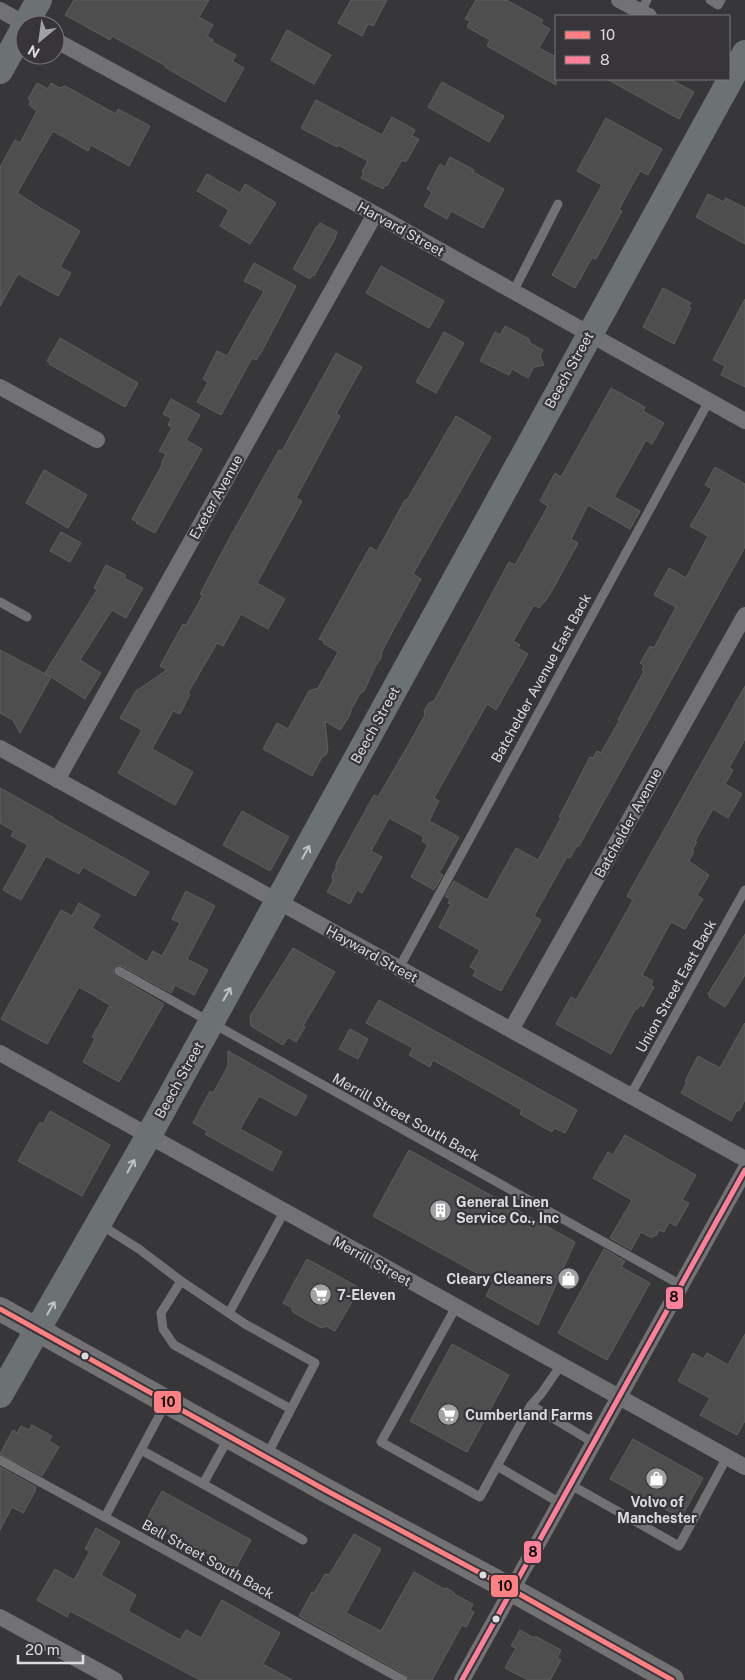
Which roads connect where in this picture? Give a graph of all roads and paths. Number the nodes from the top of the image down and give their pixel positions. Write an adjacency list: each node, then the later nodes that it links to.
1 (40, 0): 7 (main road)
2 (620, 0): 5 (street)
3 (710, 0): 4 (lane)
4 (721, 0)
5 (645, 9)
6 (0, 10): 8 (street)
7 (32, 15)
8 (15, 19)
9 (15, 44): 12 (main road)
10 (65, 45): 14 (street, Harvard Street)
11 (739, 65): 16 (main road, Beech Street)
12 (0, 71)
13 (558, 204): 15 (lane)
14 (375, 214): 15 (street, Harvard Street); 25 (street, Exeter Avenue)
15 (513, 292): 16 (street, Harvard Street)
16 (589, 335): 18 (street, Harvard Street); 27 (main road, Beech Street, one-way to 16)
17 (0, 388): 20 (street)
18 (709, 401): 19 (street, Harvard Street); 28 (lane, Batchelder Avenue East Back)
19 (745, 421)
20 (97, 440)
21 (0, 602): 23 (lane)
22 (745, 615): 31 (street, Batchelder Avenue)
23 (27, 617)
24 (0, 748): 25 (street, Hayward Street)
25 (57, 780): 27 (street, Hayward Street)
26 (745, 890): 33 (lane, Union Street East Back)
27 (278, 902): 28 (street, Hayward Street); 30 (main road, Beech Street, one-way to 27)
28 (399, 968): 31 (street, Hayward Street)
29 (119, 971): 30 (lane, Merrill Street South Back)
30 (210, 1024): 34 (main road, Beech Street); 40 (lane, Merrill Street South Back)
31 (511, 1030): 33 (street, Hayward Street)
32 (0, 1054): 34 (street, Merrill Street)
33 (630, 1096): 35 (street, Hayward Street)
34 (148, 1136): 37 (street, Merrill Street); 38 (main road, Beech Street, one-way to 34)
35 (745, 1159)
36 (745, 1170): 40 (street)
37 (284, 1212): 41 (street, Merrill Street); 43 (lane)
38 (99, 1224): 39 (lane); 44 (main road, Beech Street, one-way to 38)
39 (182, 1281): 43 (lane); 50 (lane)
40 (681, 1285): 47 (street)
41 (456, 1307): 45 (street, Merrill Street); 57 (lane)
42 (0, 1309): 44 (main road)
43 (229, 1313): 50 (lane)
44 (37, 1331): 46 (main road, Beech Street); 48 (main road)
45 (561, 1365): 47 (street, Merrill Street); 49 (lane)
46 (0, 1395)
47 (619, 1397): 52 (street); 55 (street, Merrill Street)
48 (166, 1402): 51 (main road); 53 (lane)
49 (531, 1405): 52 (lane); 57 (lane)
50 (291, 1409): 54 (lane)
51 (229, 1436): 54 (main road); 59 (lane)
52 (594, 1443): 60 (street)
53 (141, 1450): 59 (lane); 62 (lane)
54 (266, 1457): 64 (main road)
55 (728, 1457): 58 (street, Merrill Street); 60 (lane)
56 (0, 1460): 62 (lane, Bell Street South Back)
57 (498, 1466): 61 (lane)
58 (745, 1467)
59 (203, 1484): 63 (lane)
60 (571, 1485): 61 (street)
61 (560, 1503): 64 (street)
62 (105, 1518): 67 (lane, Bell Street South Back)
63 (303, 1540)
64 (512, 1590): 68 (street); 69 (main road)
65 (0, 1617): 66 (street)
66 (115, 1680)
67 (403, 1680)
68 (462, 1680)
69 (672, 1680)

